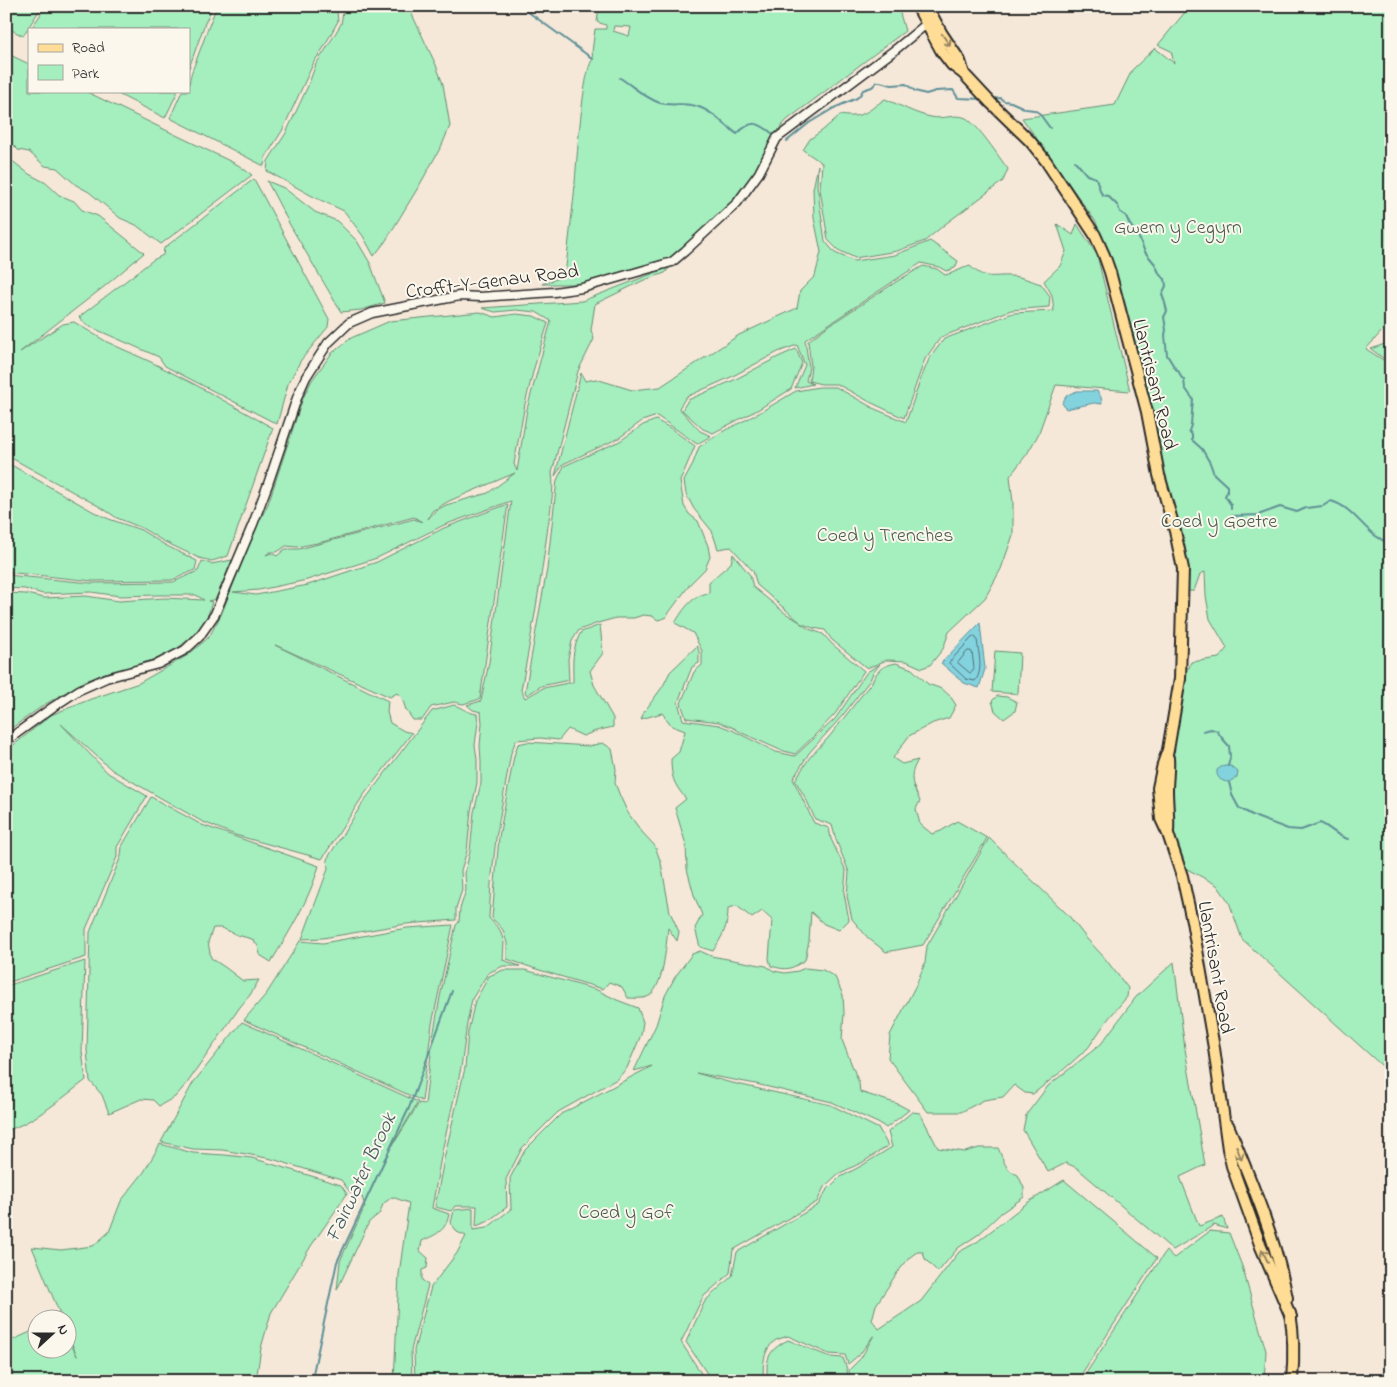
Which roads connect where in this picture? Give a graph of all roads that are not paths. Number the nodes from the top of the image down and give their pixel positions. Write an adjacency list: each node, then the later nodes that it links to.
1 (917, 6): 3 (main road, Llantrisant Road)
2 (927, 6): 3 (main road, Llantrisant Road)
3 (930, 21): 4 (street, Crofft-Y-Genau Road); 5 (main road, Llantrisant Road)
4 (6, 741)
5 (1292, 1381)

